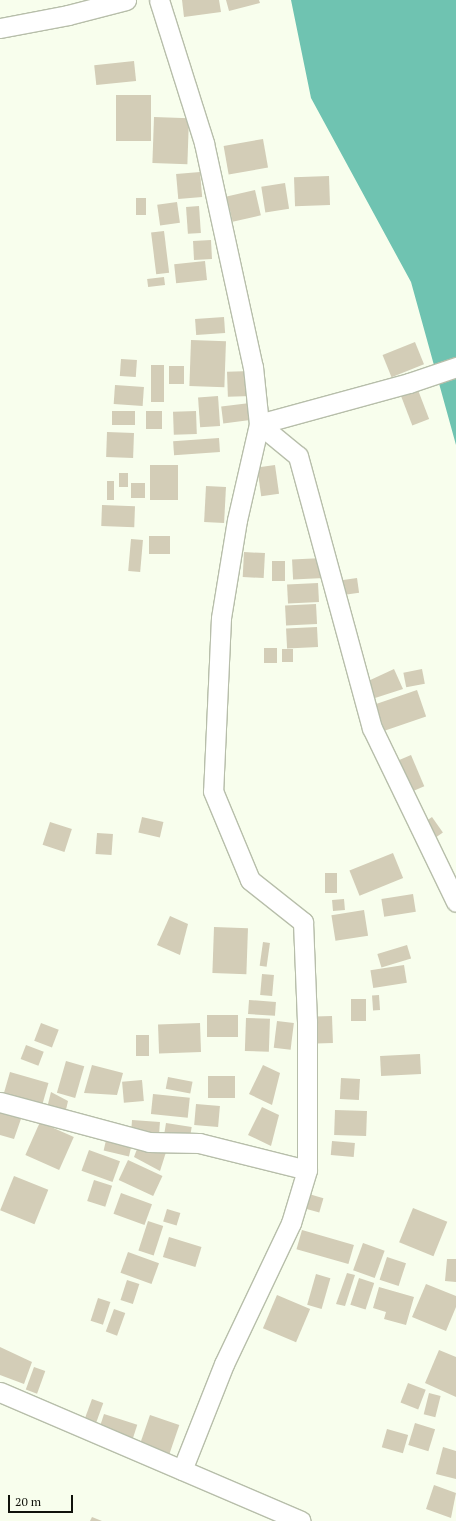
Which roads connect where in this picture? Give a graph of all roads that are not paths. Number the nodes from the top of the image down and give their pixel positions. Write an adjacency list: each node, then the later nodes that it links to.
1 (126, 0): 3 (street)
2 (159, 0): 5 (street)
3 (0, 28)
4 (456, 367): 5 (street)
5 (259, 424): 6 (street); 8 (street)
6 (456, 902)
7 (0, 1102): 8 (street)
8 (307, 1170): 10 (street)
9 (0, 1392): 10 (street)
10 (182, 1470): 11 (street)
11 (301, 1521)

